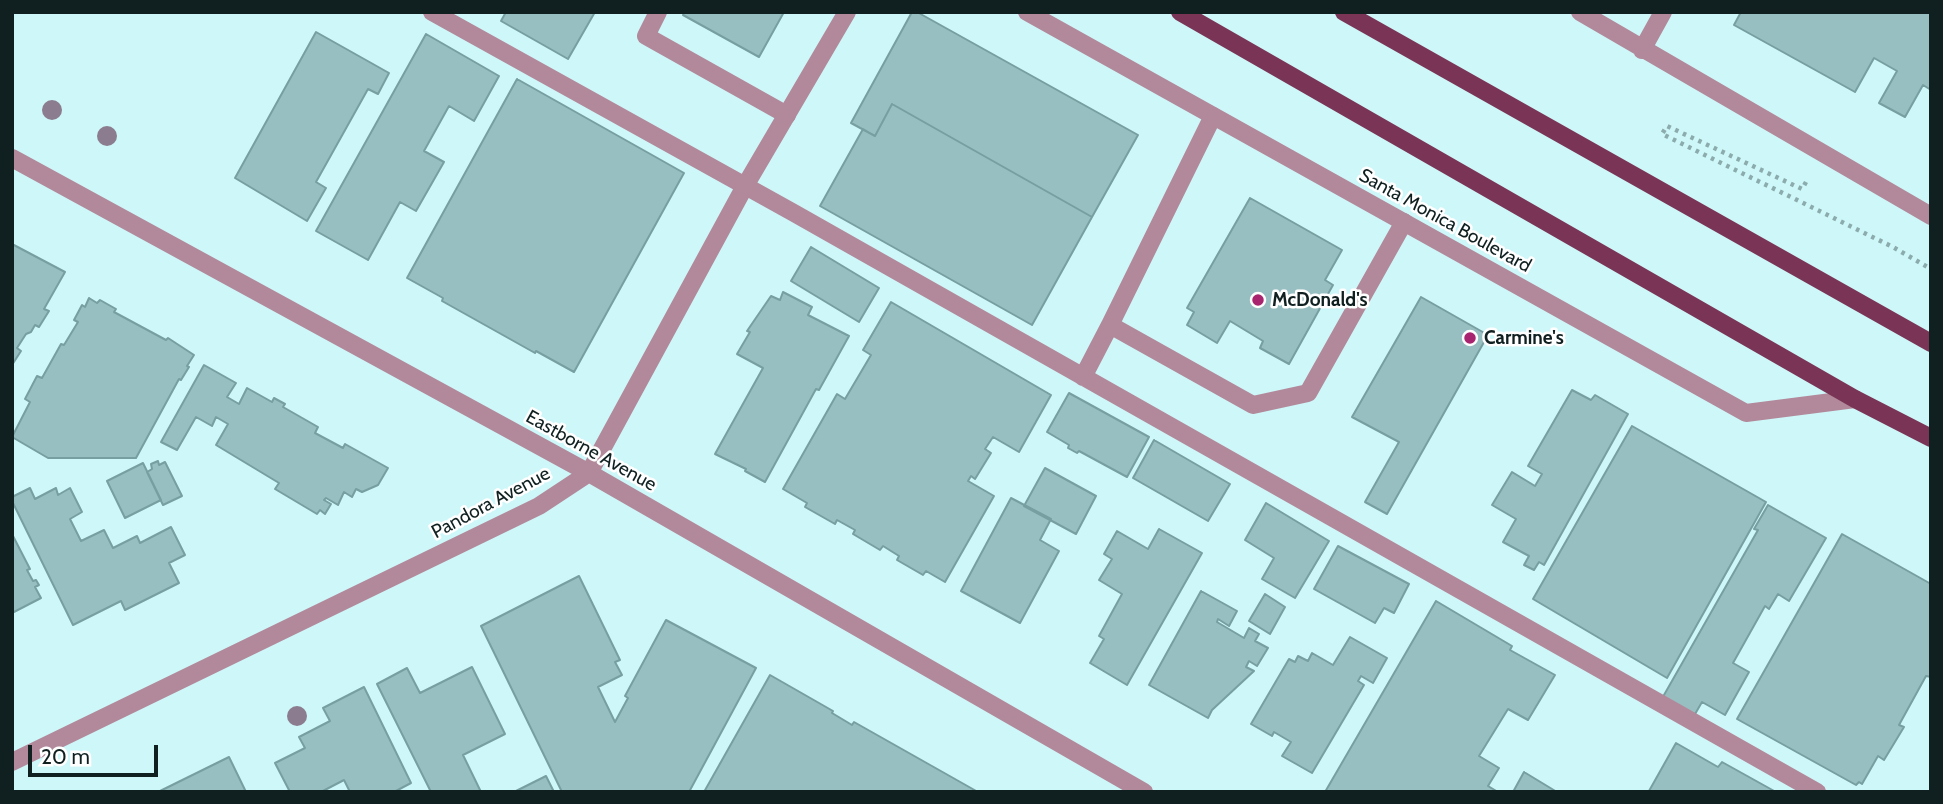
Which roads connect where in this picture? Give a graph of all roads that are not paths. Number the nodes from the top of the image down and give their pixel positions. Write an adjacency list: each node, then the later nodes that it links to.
1 (432, 12): 13 (street)
2 (658, 12): 10 (street)
3 (847, 12): 10 (street, Pandora Avenue)
4 (1027, 12): 11 (street, Santa Monica Boulevard)
5 (1180, 12): 19 (main road)
6 (1344, 12): 17 (main road)
7 (1580, 12): 9 (street)
8 (1663, 12): 9 (street)
9 (1642, 50): 14 (street)
10 (787, 115): 13 (street, Pandora Avenue)
11 (1213, 116): 15 (street, Santa Monica Boulevard); 16 (street)
12 (12, 158): 21 (street, Eastborne Avenue)
13 (745, 186): 18 (street); 21 (street, Pandora Avenue)
14 (1931, 216)
15 (1404, 222): 16 (street); 19 (street, Santa Monica Boulevard)
16 (1110, 325): 18 (street)
17 (1931, 343)
18 (1083, 377): 24 (street)
19 (1855, 399): 20 (main road)
20 (1931, 438)
21 (589, 472): 22 (street, Pandora Avenue); 23 (street, Eastborne Avenue)
22 (12, 762)
23 (1144, 792)
24 (1817, 792)

